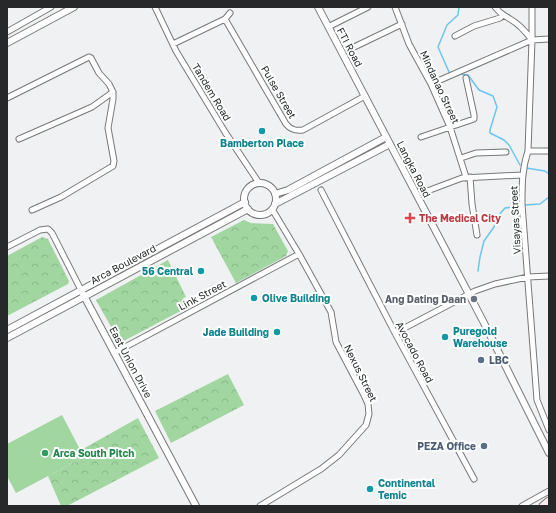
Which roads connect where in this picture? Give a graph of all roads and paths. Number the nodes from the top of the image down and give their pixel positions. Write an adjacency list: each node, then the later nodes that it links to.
1 (51, 7): 15 (street)
2 (74, 7): 19 (street)
3 (155, 7): 20 (street, Tandem Road)
4 (318, 7): 25 (street, FTI Road)
5 (395, 7): 13 (street, Mindanao Street)
6 (495, 7): 11 (street)
7 (539, 7): 9 (street)
8 (365, 8): 14 (street)
9 (532, 8): 18 (street, Visayas Street)
10 (230, 13): 12 (street)
11 (503, 15): 16 (street); 18 (street)
12 (225, 19): 20 (street); 25 (street, Pulse Street)
13 (402, 24): 21 (street); 23 (street, Mindanao Street)
14 (332, 25)
15 (7, 32)
16 (455, 36)
17 (549, 39): 18 (street)
18 (532, 40): 23 (street); 32 (street, Visayas Street)
19 (7, 43)
20 (173, 44): 38 (street, Tandem Road)
21 (350, 49)
22 (466, 78): 27 (street)
23 (431, 84): 27 (street, Mindanao Street)
24 (113, 92): 26 (street); 30 (street); 45 (street)
25 (365, 96): 28 (street, Langka Road)
26 (7, 98)
27 (450, 127): 29 (street); 35 (street, Mindanao Street)
28 (386, 137): 31 (street, Langka Road); 41 (street)
29 (421, 137)
30 (19, 139)
31 (390, 144): 43 (street); 52 (street, Langka Road)
32 (528, 151): 34 (street); 36 (street, Visayas Street)
33 (506, 152): 35 (street)
34 (549, 152)
35 (461, 158): 37 (street, Mindanao Street)
36 (522, 175): 37 (street); 50 (street, Visayas Street)
37 (468, 177): 40 (street); 46 (street, Mindanao Street)
38 (260, 183): 41 (street); 42 (street)
39 (321, 190): 55 (street, Avocado Road)
40 (422, 193)
41 (275, 194): 43 (street)
42 (245, 202): 44 (street); 51 (street, Arca Boulevard)
43 (274, 207): 44 (street); 48 (street, Nexus Street)
44 (248, 209): 53 (street, Arca Boulevard)
45 (32, 210)
46 (477, 234)
47 (7, 247): 51 (street, East Union Drive)
48 (299, 254): 57 (street, Link Street); 64 (street, Nexus Street)
49 (549, 276): 50 (street)
50 (528, 277): 52 (street); 58 (street, Visayas Street)
51 (81, 290): 53 (street, East Union Drive); 54 (street, Arca Boulevard)
52 (469, 294): 55 (street); 59 (street, Langka Road)
53 (84, 296): 56 (street, Arca Boulevard); 57 (street, East Union Drive)
54 (7, 330)
55 (394, 333): 60 (street, Avocado Road)
56 (7, 338)
57 (114, 352): 63 (street, East Union Drive)
58 (549, 430)
59 (549, 453)
60 (474, 478)
61 (549, 491): 65 (street)
62 (549, 501): 66 (main road)
63 (196, 506)
64 (260, 506)
65 (522, 506)
66 (544, 506)

